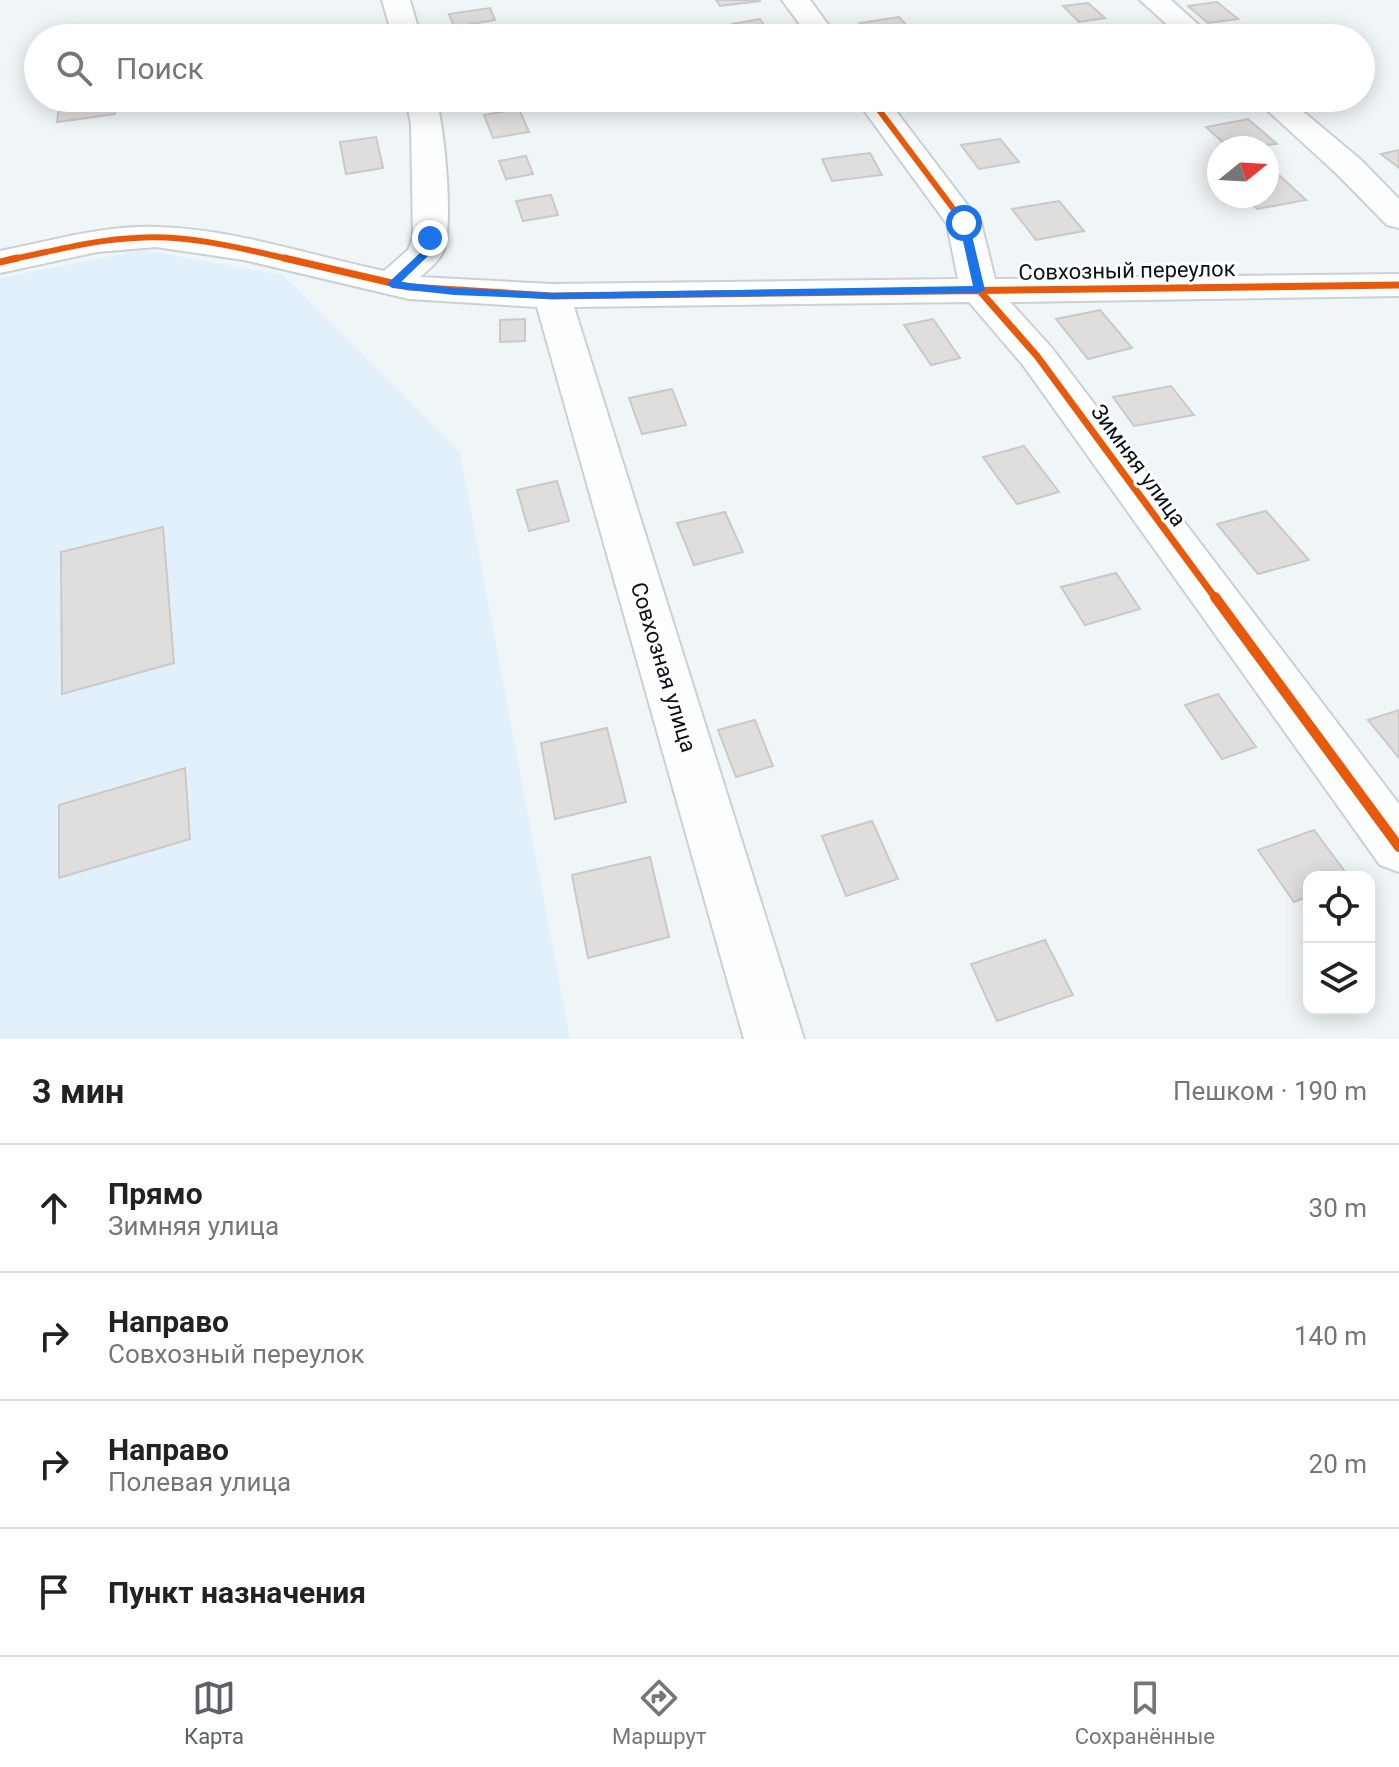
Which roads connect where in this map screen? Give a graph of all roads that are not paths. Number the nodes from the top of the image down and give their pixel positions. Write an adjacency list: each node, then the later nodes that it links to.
1 (396, 0): 4 (street)
2 (796, 0): 5 (street)
3 (1154, 0): 6 (street)
4 (403, 24)
5 (814, 24)
6 (1182, 24)
7 (424, 112): 12 (street)
8 (881, 112): 14 (street, Зимняя улица)
9 (1285, 112): 10 (street)
10 (1399, 218)
11 (0, 262): 12 (street, Совхозный переулок)
12 (392, 284): 15 (street, Совхозный переулок)
13 (1399, 285): 14 (street, Совхозный переулок)
14 (979, 290): 15 (street, Совхозный переулок); 16 (street, Зимняя улица)
15 (552, 296): 17 (street, Совхозная улица)
16 (1399, 847)
17 (774, 1039)

